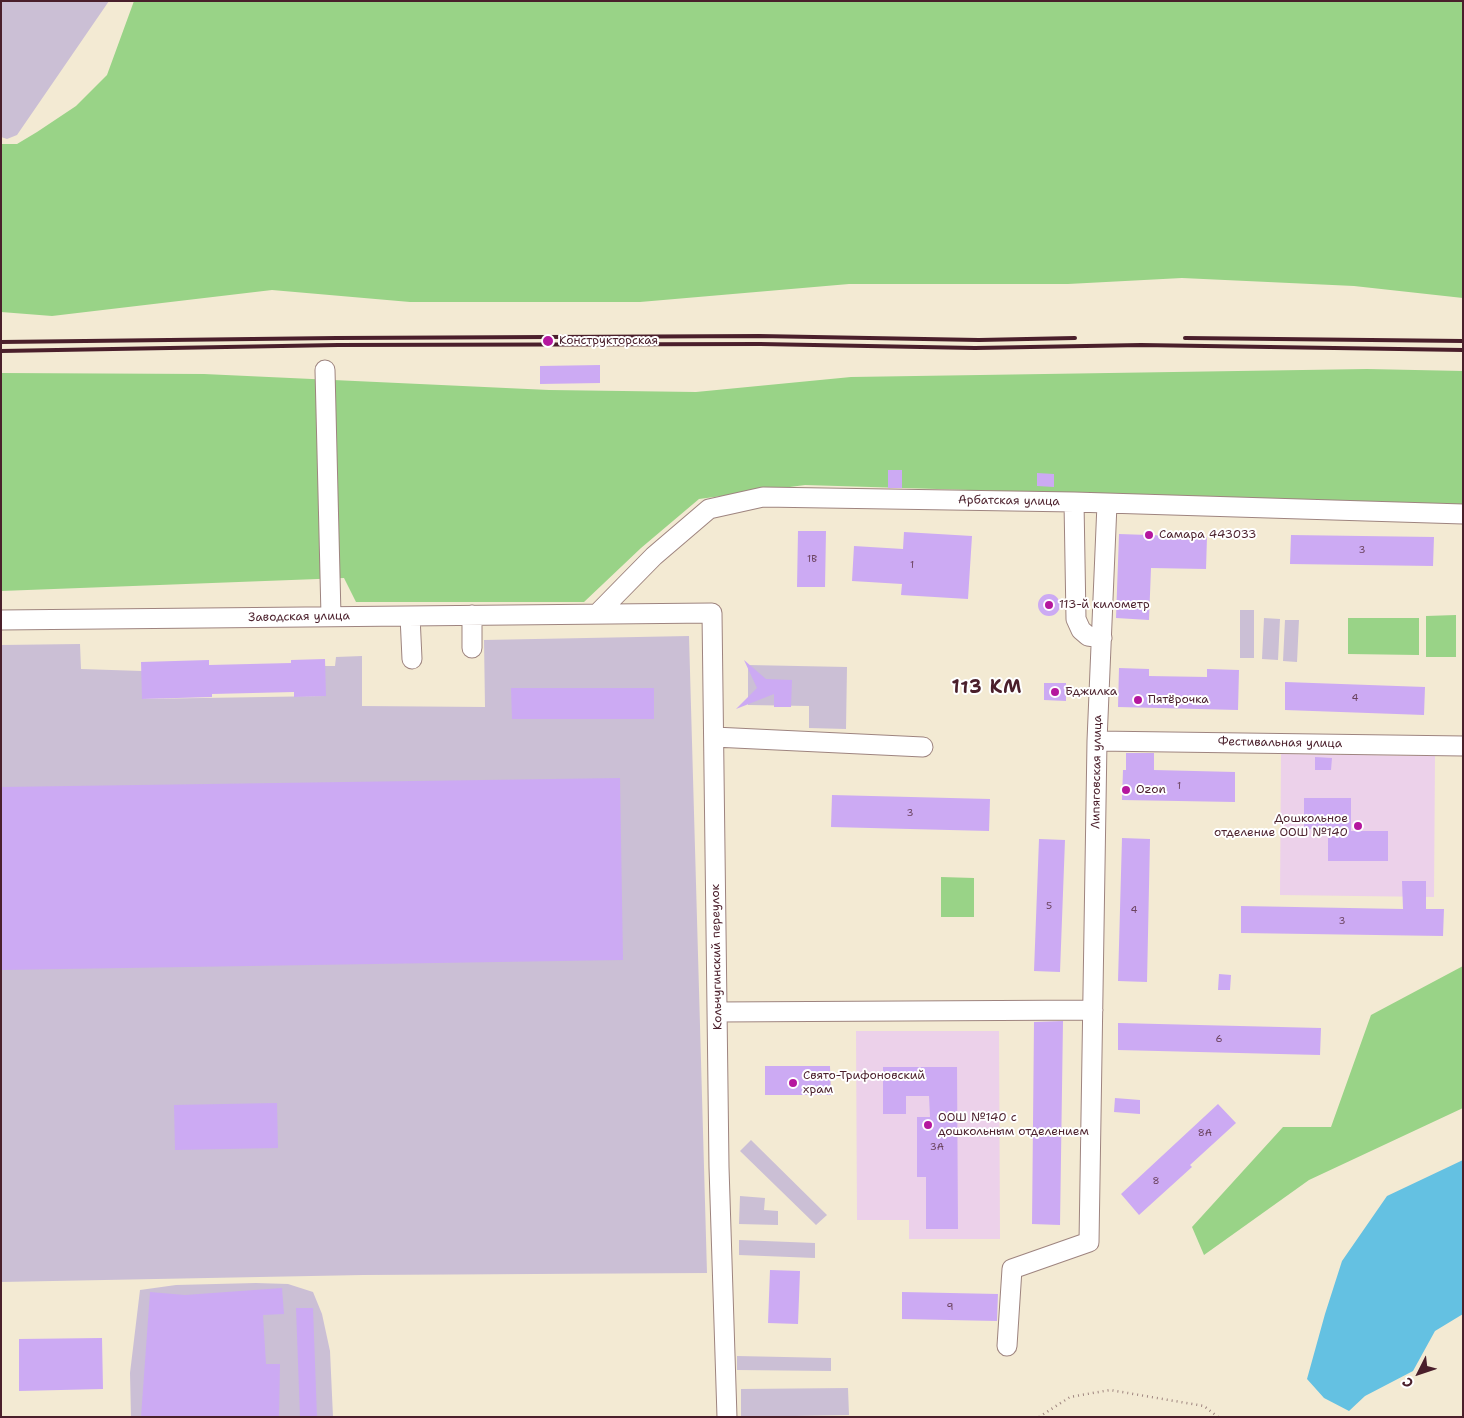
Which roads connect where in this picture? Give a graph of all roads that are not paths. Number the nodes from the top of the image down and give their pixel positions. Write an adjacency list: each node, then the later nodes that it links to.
1 (325, 370): 7 (street)
2 (1074, 502): 3 (street, Арбатская улица); 5 (street, Арбатская улица); 10 (street)
3 (1107, 504): 4 (street, Арбатская улица); 10 (street, Липяговская улица)
4 (1463, 514)
5 (597, 614): 6 (street, Заводская улица); 13 (street, Кольчугинский переулок)
6 (472, 615): 8 (street, Заводская улица); 11 (street)
7 (330, 616): 8 (street, Заводская улица); 9 (street, Заводская улица)
8 (410, 616): 12 (street)
9 (1, 620)
10 (1102, 638): 14 (street, Липяговская улица)
11 (472, 648)
12 (412, 659)
13 (714, 737): 16 (street); 18 (street, Кольчугинский переулок)
14 (1097, 741): 15 (street, Фестивальная улица); 17 (street, Липяговская улица)
15 (1463, 746)
16 (923, 747)
17 (1093, 1010): 18 (street); 19 (street, Липяговская улица)
18 (718, 1012): 20 (street, Кольчугинский переулок)
19 (1007, 1346)
20 (727, 1417)

